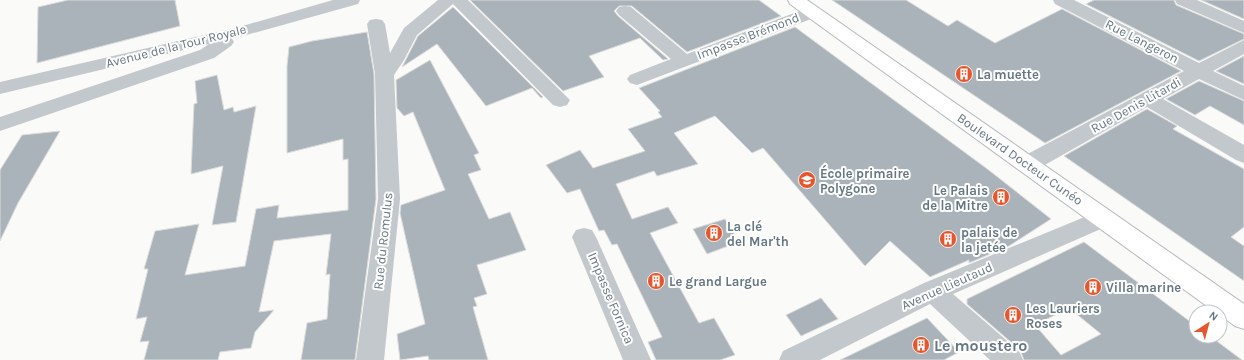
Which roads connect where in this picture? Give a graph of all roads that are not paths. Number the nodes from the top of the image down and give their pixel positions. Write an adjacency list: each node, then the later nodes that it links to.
1 (352, 0): 10 (street, Avenue de la Tour Royale)
2 (448, 0): 14 (street)
3 (458, 0): 19 (street)
4 (1061, 0): 13 (street, Rue Langeron)
5 (1182, 0): 9 (street)
6 (804, 6): 12 (street, Impasse Brémond); 22 (main road, Boulevard Docteur Cunéo)
7 (625, 11): 12 (street, Impasse Brémond)
8 (376, 24): 14 (street, Rue du Romulus)
9 (1244, 28)
10 (243, 31): 16 (street, Avenue de la Tour Royale); 20 (street)
11 (1244, 46): 13 (street, Rue Denis Litardi)
12 (684, 61): 15 (street, Impasse Brémond)
13 (1198, 70): 17 (street, Rue Langeron); 18 (street, Rue Denis Litardi)
14 (384, 74): 27 (street, Rue du Romulus)
15 (637, 79)
16 (0, 88)
17 (1244, 94)
18 (1148, 99): 21 (street); 22 (street, Rue Denis Litardi)
19 (560, 100)
20 (0, 124)
21 (1244, 155)
22 (1028, 164): 23 (main road, Boulevard Docteur Cunéo)
23 (1104, 218): 25 (street, Avenue Lieutaud); 26 (main road, Boulevard Docteur Cunéo)
24 (584, 237): 28 (street, Impasse Fornica)
25 (933, 291): 29 (street, Avenue Lieutaud); 30 (street)
26 (1244, 318)
27 (370, 360)
28 (637, 360)
29 (793, 360)
30 (1009, 360)

